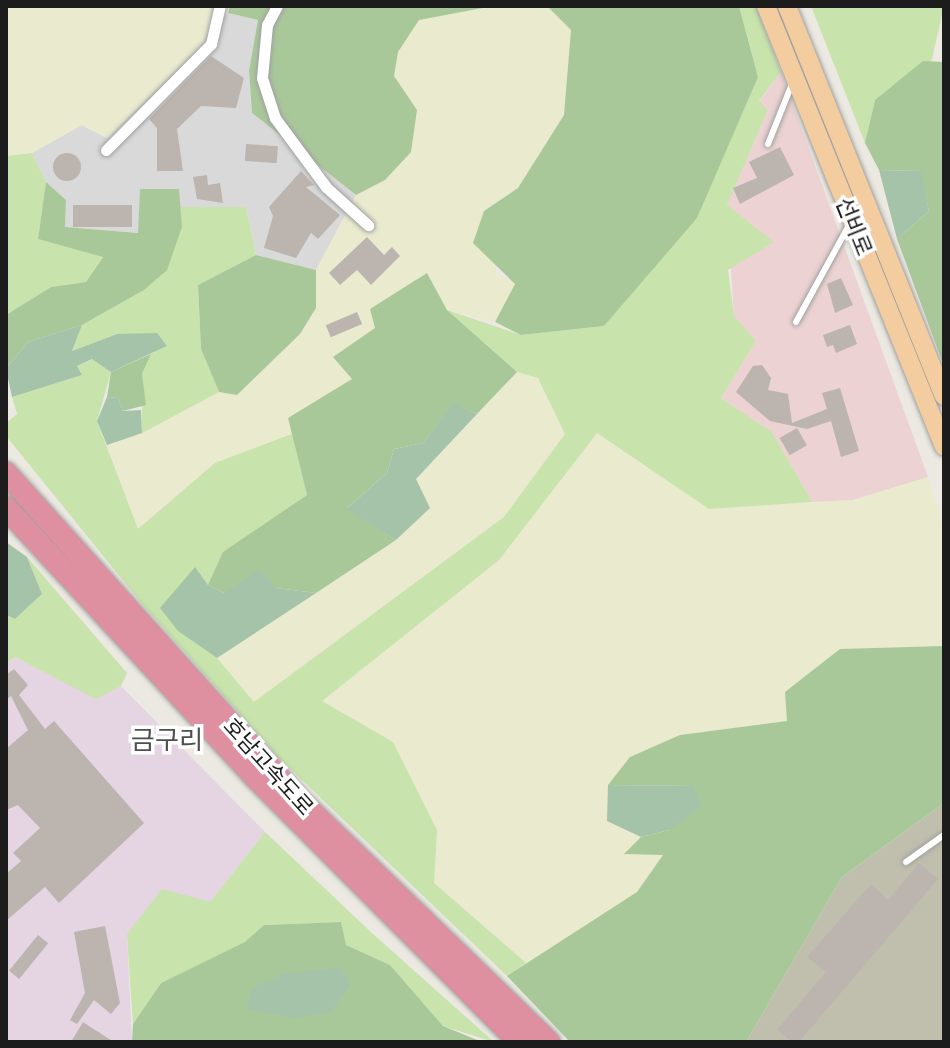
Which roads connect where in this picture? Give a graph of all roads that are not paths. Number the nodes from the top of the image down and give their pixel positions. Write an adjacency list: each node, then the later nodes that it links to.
1 (220, 6): 7 (street)
2 (277, 6): 9 (street)
3 (766, 6): 5 (main road, 선비로)
4 (787, 6): 11 (main road, 선비로)
5 (795, 77): 6 (lane); 8 (main road, 선비로)
6 (768, 144)
7 (106, 150)
8 (853, 219): 10 (lane); 12 (main road, 선비로)
9 (368, 225)
10 (796, 322)
11 (944, 396)
12 (944, 446)
13 (6, 473): 18 (highway, 호남고속도로)
14 (6, 508): 17 (highway, 호남고속도로)
15 (944, 835): 16 (lane)
16 (906, 862)
17 (519, 1042)
18 (549, 1042)

